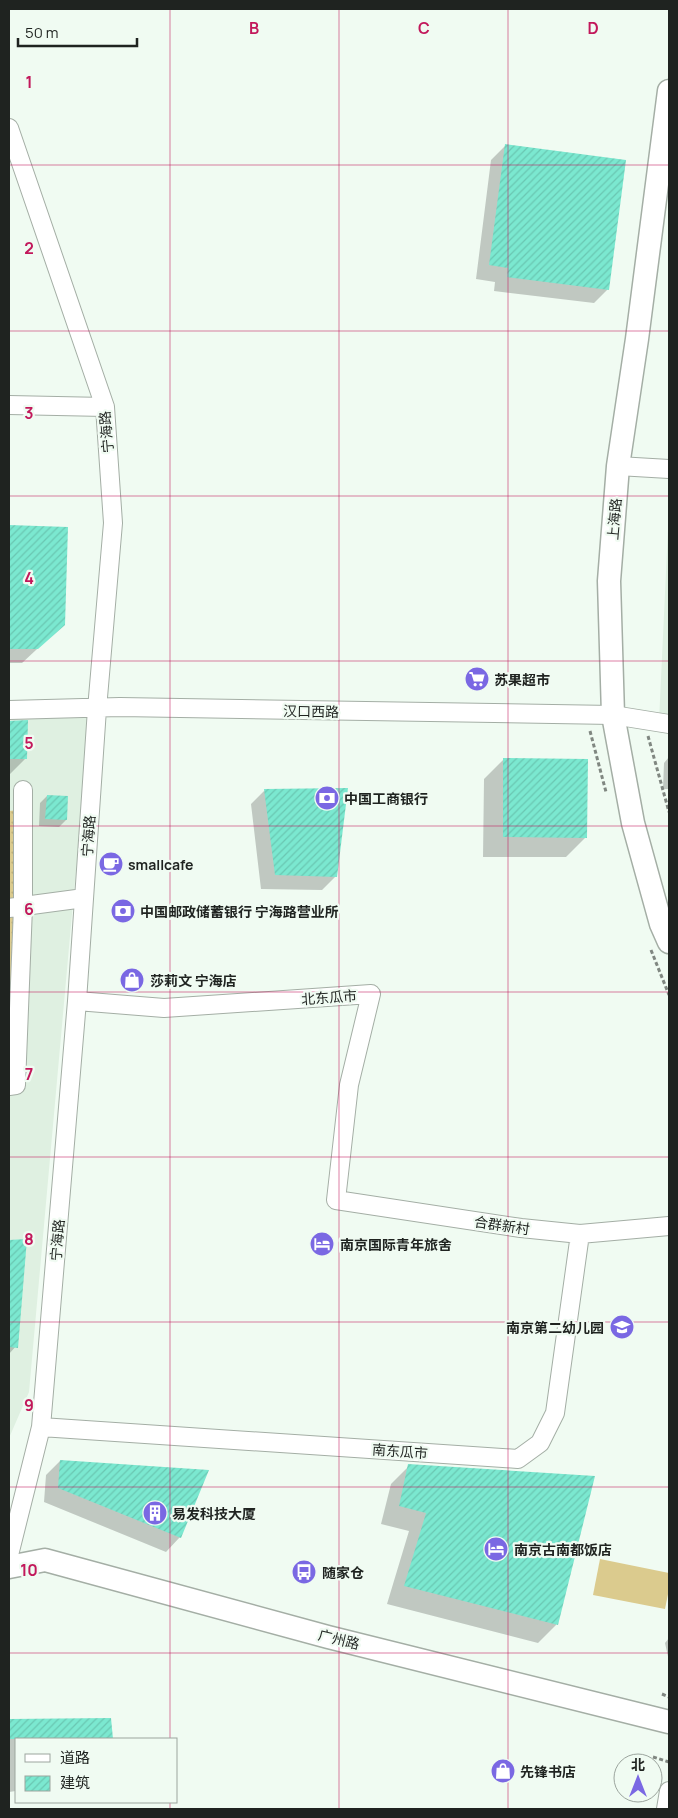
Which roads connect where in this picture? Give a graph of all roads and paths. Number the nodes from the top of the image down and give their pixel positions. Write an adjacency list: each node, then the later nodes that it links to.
1 (669, 91): 6 (main road, 上海路)
2 (9, 128): 3 (street, 宁海路)
3 (13, 149): 5 (street, 宁海路)
4 (9, 405): 5 (street)
5 (105, 406): 8 (street, 宁海路)
6 (618, 466): 7 (street); 10 (main road, 上海路)
7 (669, 469)
8 (97, 709): 9 (street, 汉口西路); 10 (street, 汉口西路); 15 (street, 宁海路)
9 (9, 710)
10 (613, 715): 11 (street, 汉口西路); 17 (main road, 上海路)
11 (643, 720): 12 (street, 汉口西路); 14 (path)
12 (669, 724)
13 (22, 790): 16 (street)
14 (669, 812)
15 (84, 898): 16 (street); 18 (street, 宁海路)
16 (16, 907): 19 (street)
17 (669, 942)
18 (78, 1001): 20 (street, 北东瓜市); 23 (street, 宁海路)
19 (9, 1086)
20 (336, 1200): 22 (street, 合群新村)
21 (669, 1226): 22 (street, 合群新村)
22 (580, 1234): 23 (street, 南东瓜市)
23 (41, 1427): 24 (street, 宁海路)
24 (9, 1556)
25 (9, 1567): 28 (main road, 广州路)
26 (662, 1694): 27 (path)
27 (669, 1696)
28 (669, 1722)
29 (669, 1791): 30 (street)
30 (666, 1809)

